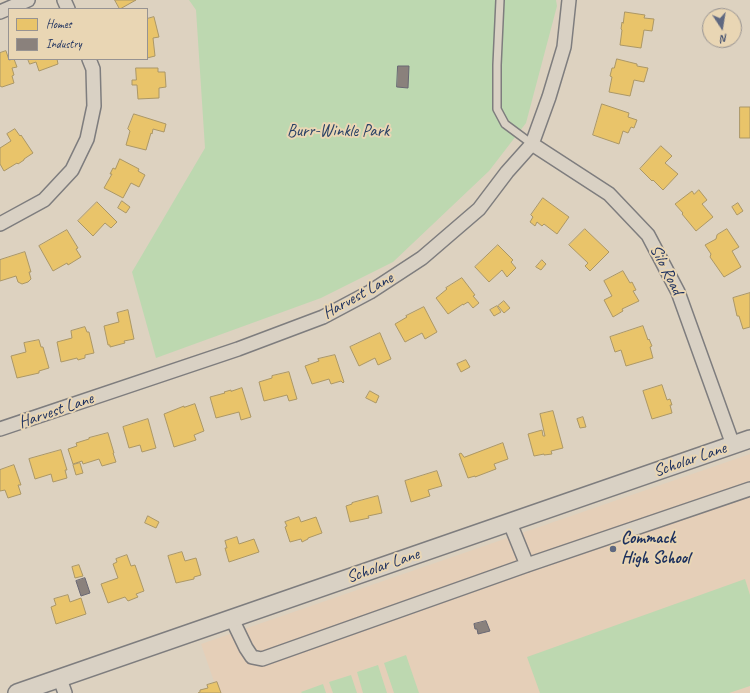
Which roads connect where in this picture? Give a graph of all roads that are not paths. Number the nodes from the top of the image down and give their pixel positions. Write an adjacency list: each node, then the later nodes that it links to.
1 (28, 0): 4 (street)
2 (500, 0): 6 (lane)
3 (569, 0): 6 (street, Harvest Lane)
4 (9, 8)
5 (89, 60): 7 (street)
6 (532, 144): 8 (street, Harvest Lane); 10 (street, Silo Road)
7 (0, 224)
8 (0, 430)
9 (750, 439): 10 (street, Scholar Lane)
10 (733, 445): 12 (street, Scholar Lane)
11 (750, 489): 13 (street)
12 (510, 523): 13 (street); 14 (street, Scholar Lane)
13 (527, 565): 14 (street)
14 (232, 619): 15 (street, Scholar Lane)
15 (62, 686): 16 (street, Scholar Lane)
16 (17, 693)

